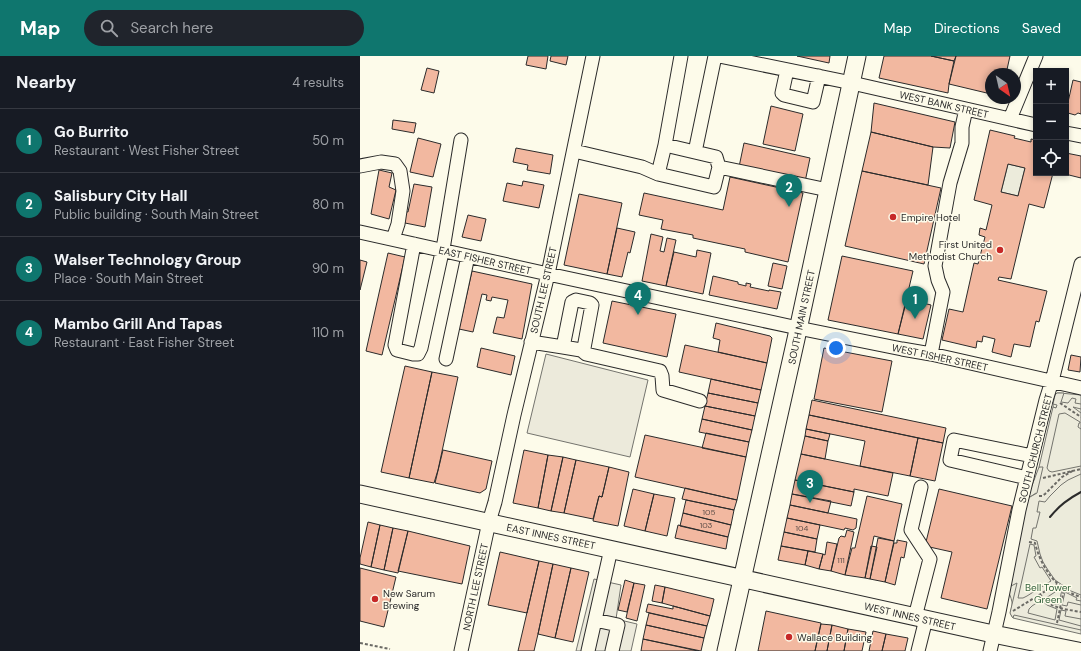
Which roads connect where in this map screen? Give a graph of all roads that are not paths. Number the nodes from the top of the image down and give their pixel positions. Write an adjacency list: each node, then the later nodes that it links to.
1 (594, 56): 17 (street, SOUTH LEE STREET)
2 (681, 56): 16 (street)
3 (715, 56): 18 (street)
4 (719, 56): 7 (street, WEST BANK STREET)
5 (857, 56): 9 (main road, SOUTH MAIN STREET)
6 (1036, 56): 11 (street)
7 (787, 70): 8 (street, WEST BANK STREET); 8 (street)
8 (819, 76): 9 (street, WEST BANK STREET)
9 (852, 83): 10 (street, WEST BANK STREET); 22 (main road, SOUTH MAIN STREET)
10 (966, 109): 11 (street, WEST BANK STREET); 34 (street)
11 (1010, 120): 12 (street, WEST BANK STREET)
12 (1033, 125)
13 (1069, 133): 14 (street)
14 (1081, 136)
15 (461, 140): 26 (street)
16 (665, 145): 18 (street); 21 (street)
17 (574, 151): 21 (street); 29 (street, SOUTH LEE STREET)
18 (695, 152): 20 (street)
19 (360, 166): 24 (street)
20 (719, 167): 21 (street); 22 (street)
21 (658, 174)
22 (828, 190): 30 (main road, SOUTH MAIN STREET)
23 (360, 232): 24 (street, EAST FISHER STREET)
24 (394, 239): 25 (street, EAST FISHER STREET)
25 (414, 244): 26 (street, EAST FISHER STREET); 26 (street)
26 (442, 250): 27 (street, EAST FISHER STREET)
27 (468, 256): 29 (street, EAST FISHER STREET); 35 (street)
28 (1081, 264): 36 (street, SOUTH CHURCH STREET)
29 (548, 274): 30 (street, EAST FISHER STREET); 31 (street, SOUTH LEE STREET)
30 (798, 328): 34 (street, WEST FISHER STREET); 45 (main road, SOUTH MAIN STREET)
31 (531, 342): 32 (street); 43 (street, SOUTH LEE STREET)
32 (563, 347): 33 (street); 33 (street)
33 (581, 350): 38 (street)
34 (931, 354): 36 (street, WEST FISHER STREET)
35 (446, 359)
36 (1052, 381): 37 (street, WEST FISHER STREET); 39 (street, SOUTH CHURCH STREET)
37 (1081, 388)
38 (700, 401)
39 (1032, 456): 40 (street, SOUTH CHURCH STREET); 40 (street)
40 (1027, 478): 48 (street, SOUTH CHURCH STREET)
41 (921, 487): 46 (street)
42 (360, 494): 43 (main road, EAST INNES STREET)
43 (489, 522): 44 (main road, EAST INNES STREET); 49 (street, NORTH LEE STREET)
44 (610, 549): 45 (main road, EAST INNES STREET); 47 (street)
45 (743, 578): 46 (main road, WEST INNES STREET); 52 (main road, SOUTH MAIN STREET)
46 (920, 618): 48 (main road, WEST INNES STREET); 53 (street)
47 (595, 620): 50 (street); 51 (street)
48 (993, 634): 54 (street, SOUTH CHURCH STREET); 55 (main road, WEST INNES STREET)
49 (461, 651)
50 (588, 651)
51 (612, 651)
52 (726, 651)
53 (918, 651)
54 (990, 651)
55 (1078, 651)

